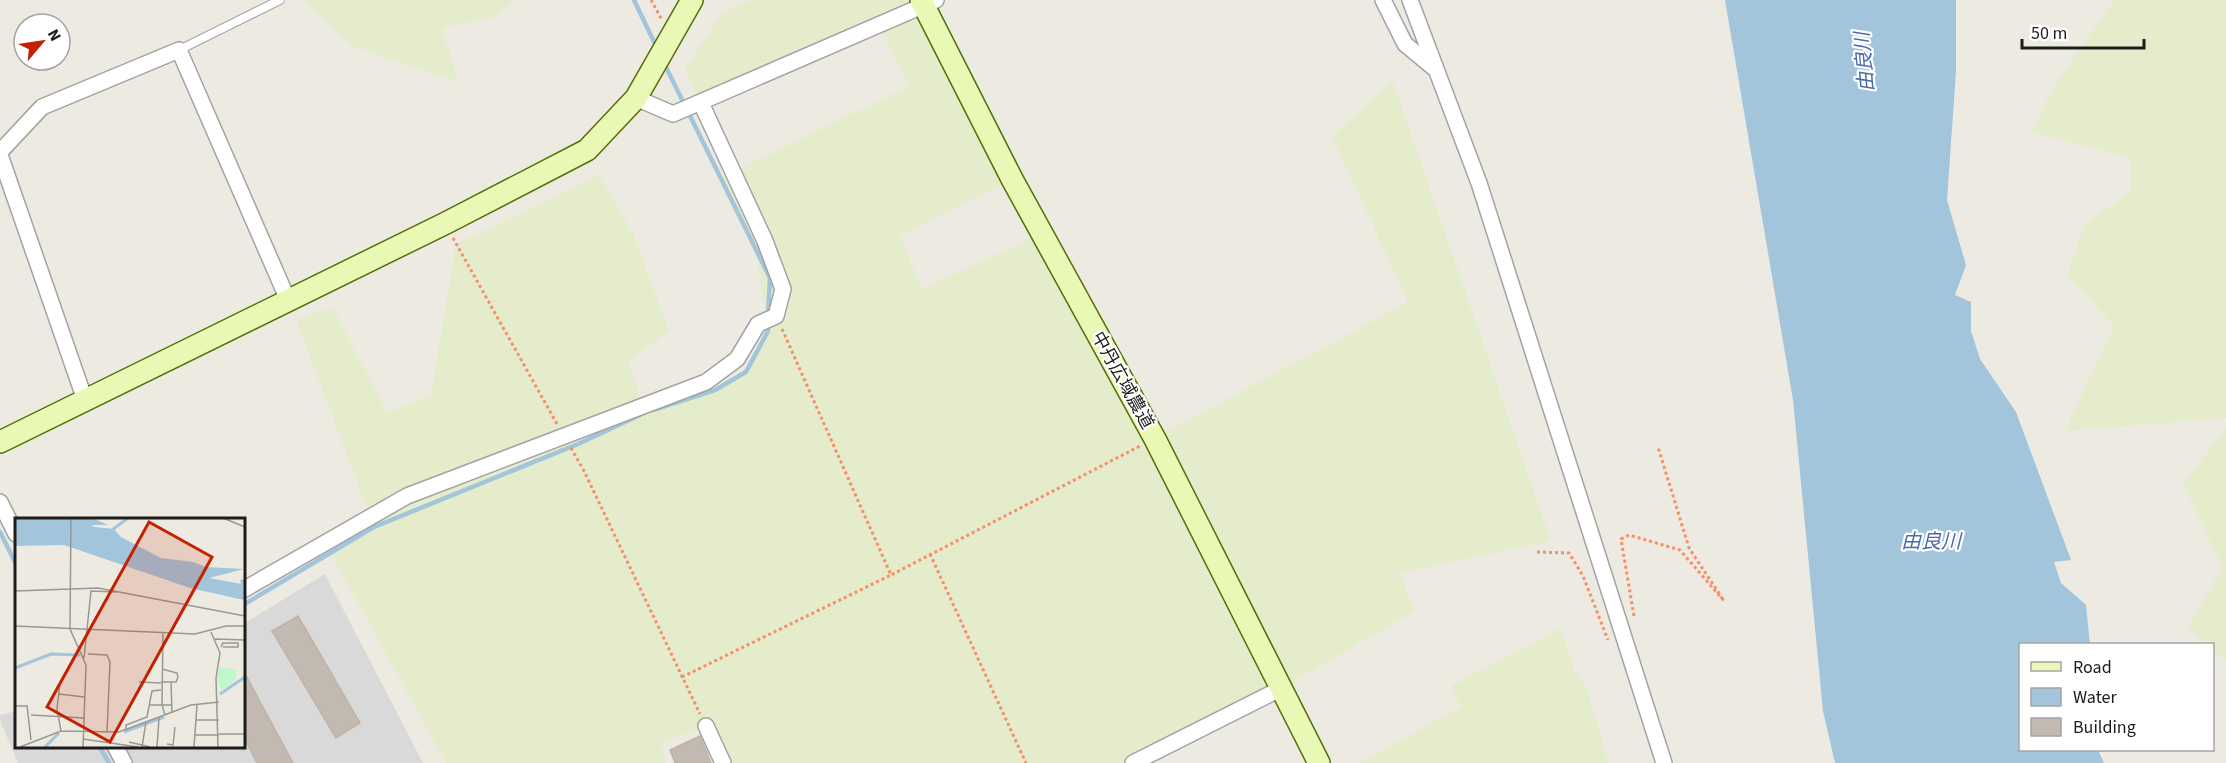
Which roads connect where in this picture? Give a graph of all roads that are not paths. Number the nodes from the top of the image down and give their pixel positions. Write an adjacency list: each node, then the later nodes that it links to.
1 (280, 0): 6 (lane)
2 (692, 0): 8 (street)
3 (1383, 0): 7 (street)
4 (1410, 0): 7 (street)
5 (927, 1): 9 (street); 17 (street, 中丹広域農道)
6 (179, 50): 10 (street); 11 (street)
7 (1436, 70): 24 (street)
8 (636, 99): 9 (street); 11 (street)
9 (701, 103): 16 (street)
10 (0, 153): 12 (street)
11 (288, 300): 12 (street)
12 (86, 400): 13 (street)
13 (0, 442)
14 (0, 502): 15 (street)
15 (15, 532)
16 (244, 589)
17 (1282, 688): 22 (street); 23 (street, 中丹広域農道)
18 (706, 726): 21 (street)
19 (115, 748): 20 (street)
20 (124, 763)
21 (723, 763)
22 (1133, 763)
23 (1319, 763)
24 (1664, 763)

